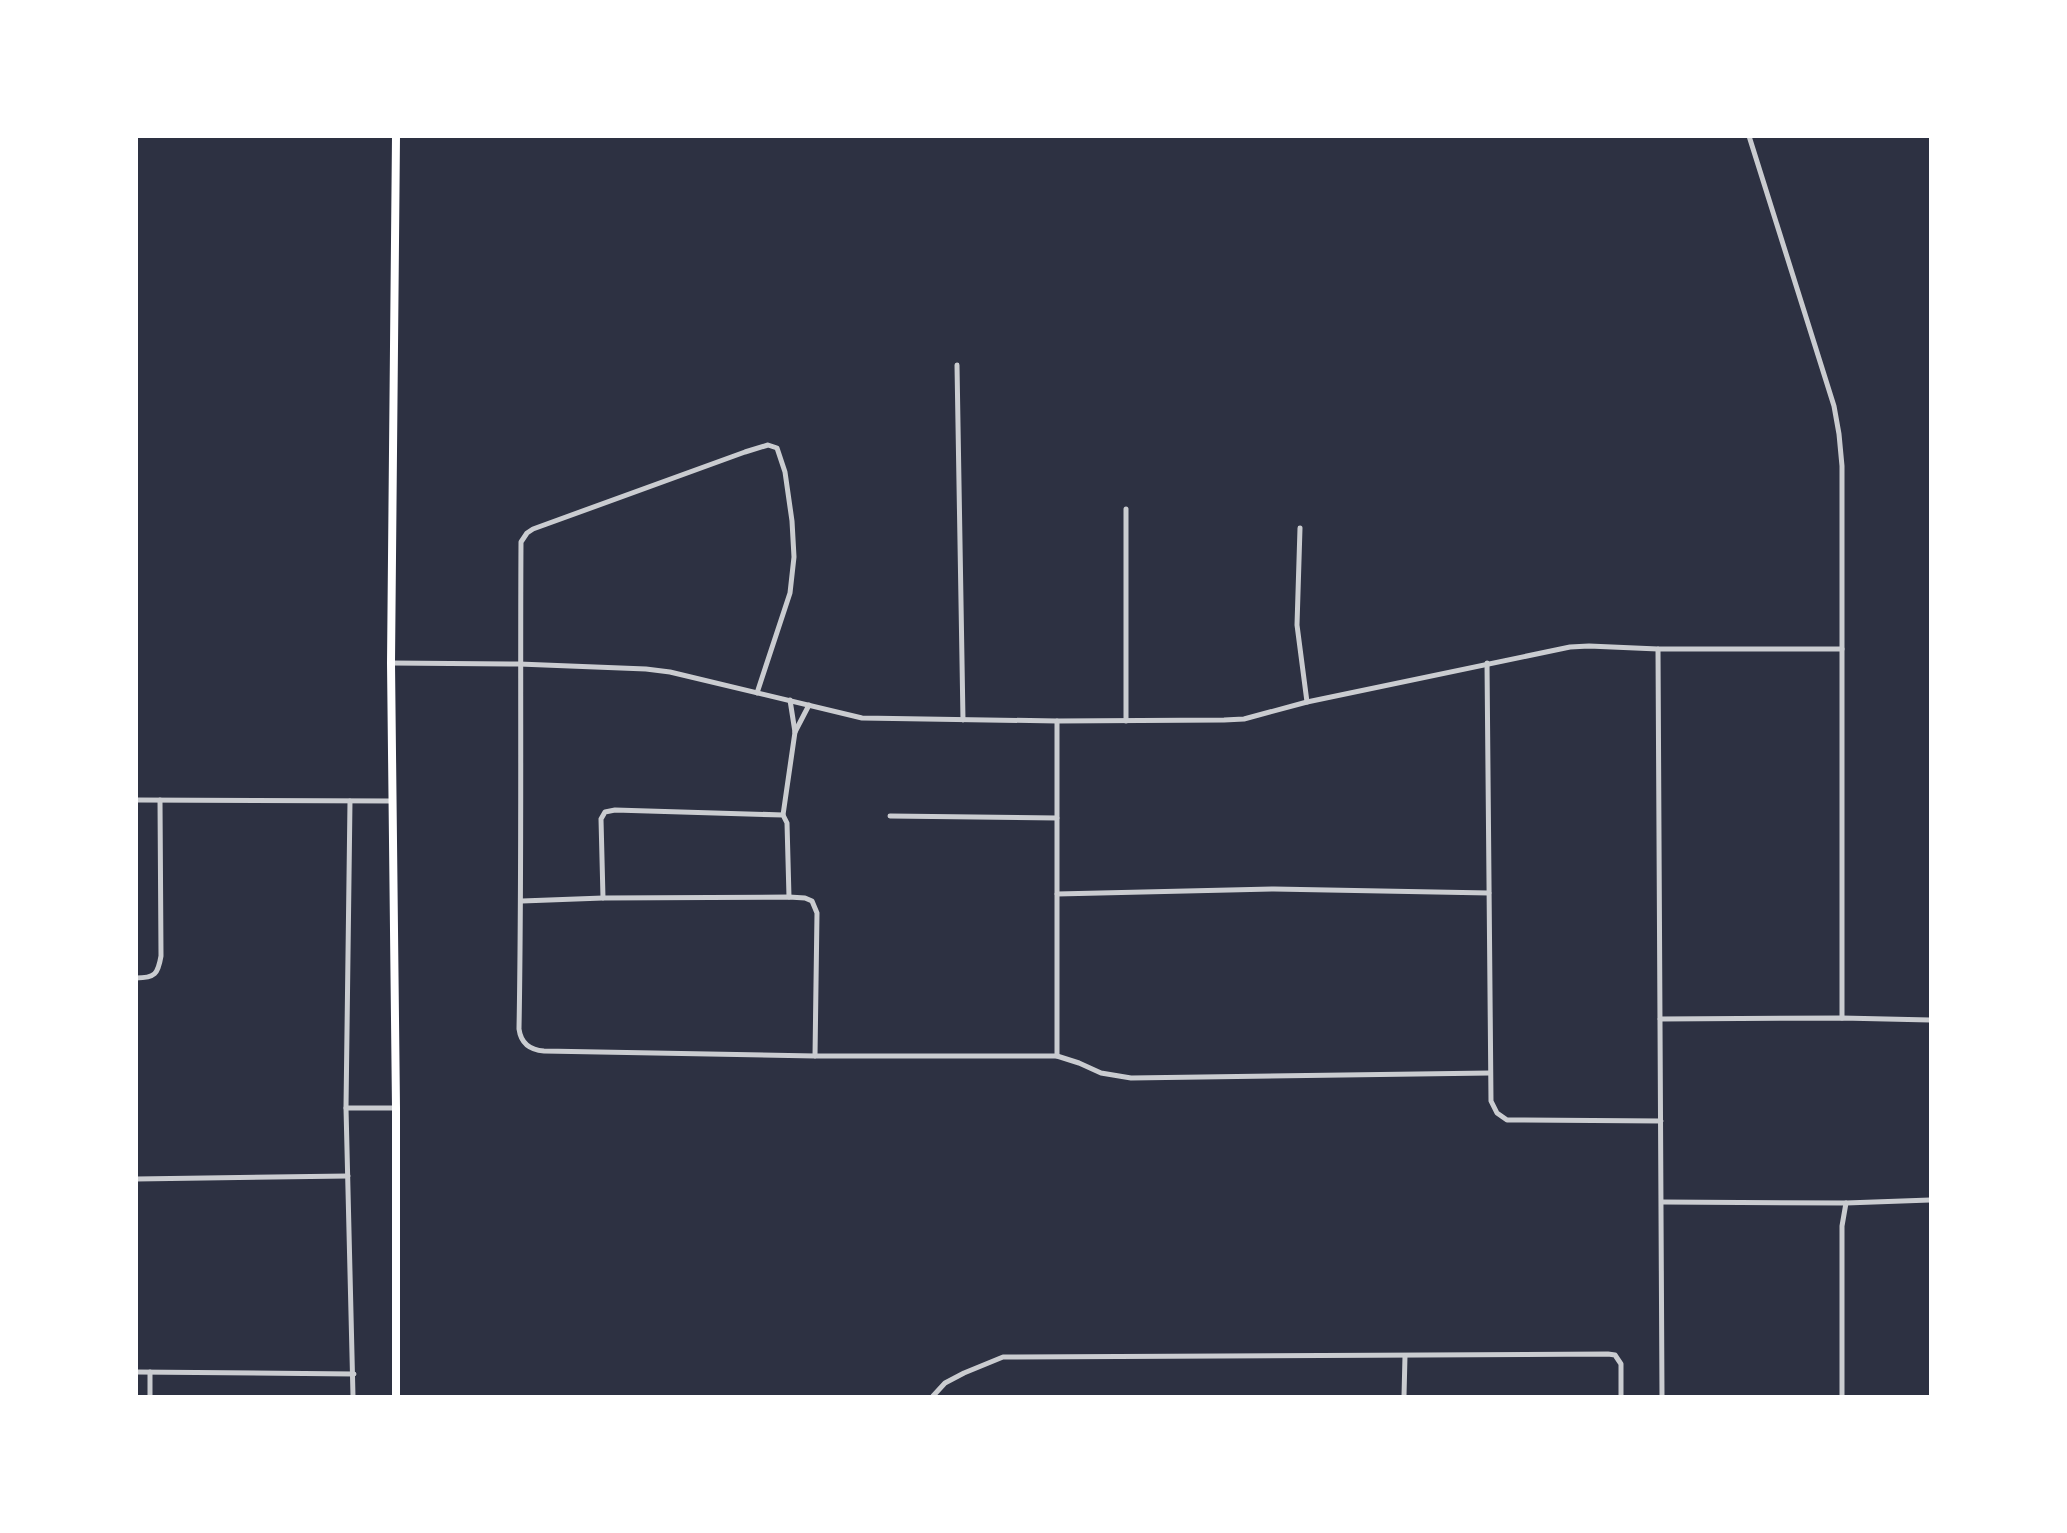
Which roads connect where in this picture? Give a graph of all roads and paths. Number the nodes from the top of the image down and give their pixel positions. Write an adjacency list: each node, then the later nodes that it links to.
1 (396, 136): 8 (highway)
2 (1749, 136): 7 (street)
3 (957, 365): 15 (street)
4 (1126, 509): 17 (street)
5 (1300, 528): 13 (street)
6 (1658, 649): 7 (street); 9 (street); 33 (street)
7 (1842, 649): 32 (street)
8 (391, 663): 10 (street); 22 (highway)
9 (1487, 663): 13 (street); 26 (street)
10 (519, 664): 11 (street); 11 (street); 30 (street)
11 (757, 693): 12 (street)
12 (790, 700): 14 (street); 18 (street)
13 (1307, 702): 17 (street)
14 (809, 705): 15 (street); 18 (street)
15 (963, 720): 16 (street)
16 (1057, 721): 17 (street); 25 (street)
17 (1126, 721)
18 (795, 732): 23 (street)
19 (136, 800): 20 (street)
20 (160, 800): 21 (street); 31 (street)
21 (350, 801): 22 (street); 38 (street)
22 (392, 801): 39 (highway)
23 (783, 816): 28 (street); 29 (street)
24 (890, 816): 25 (street)
25 (1057, 818): 27 (street)
26 (1489, 893): 27 (street); 37 (street)
27 (1057, 894): 36 (street)
28 (789, 897): 29 (street); 35 (street)
29 (603, 898): 30 (street)
30 (522, 901): 35 (street)
31 (136, 978)
32 (1842, 1018): 33 (street); 34 (street)
33 (1660, 1019): 40 (street)
34 (1930, 1020)
35 (815, 1055): 36 (street)
36 (1057, 1056): 37 (street)
37 (1490, 1073): 40 (street)
38 (346, 1108): 39 (street); 41 (street)
39 (396, 1108): 52 (highway)
40 (1661, 1121): 44 (street)
41 (348, 1176): 42 (street); 49 (street)
42 (136, 1179)
43 (1930, 1200): 45 (street)
44 (1662, 1202): 45 (street); 56 (street)
45 (1846, 1203): 57 (street)
46 (1405, 1356): 53 (street); 54 (street); 55 (street)
47 (136, 1372): 48 (street)
48 (150, 1372): 49 (street); 50 (street)
49 (354, 1374): 51 (street)
50 (150, 1396)
51 (354, 1396)
52 (396, 1396)
53 (933, 1396)
54 (1404, 1396)
55 (1621, 1396)
56 (1662, 1396)
57 (1842, 1396)

